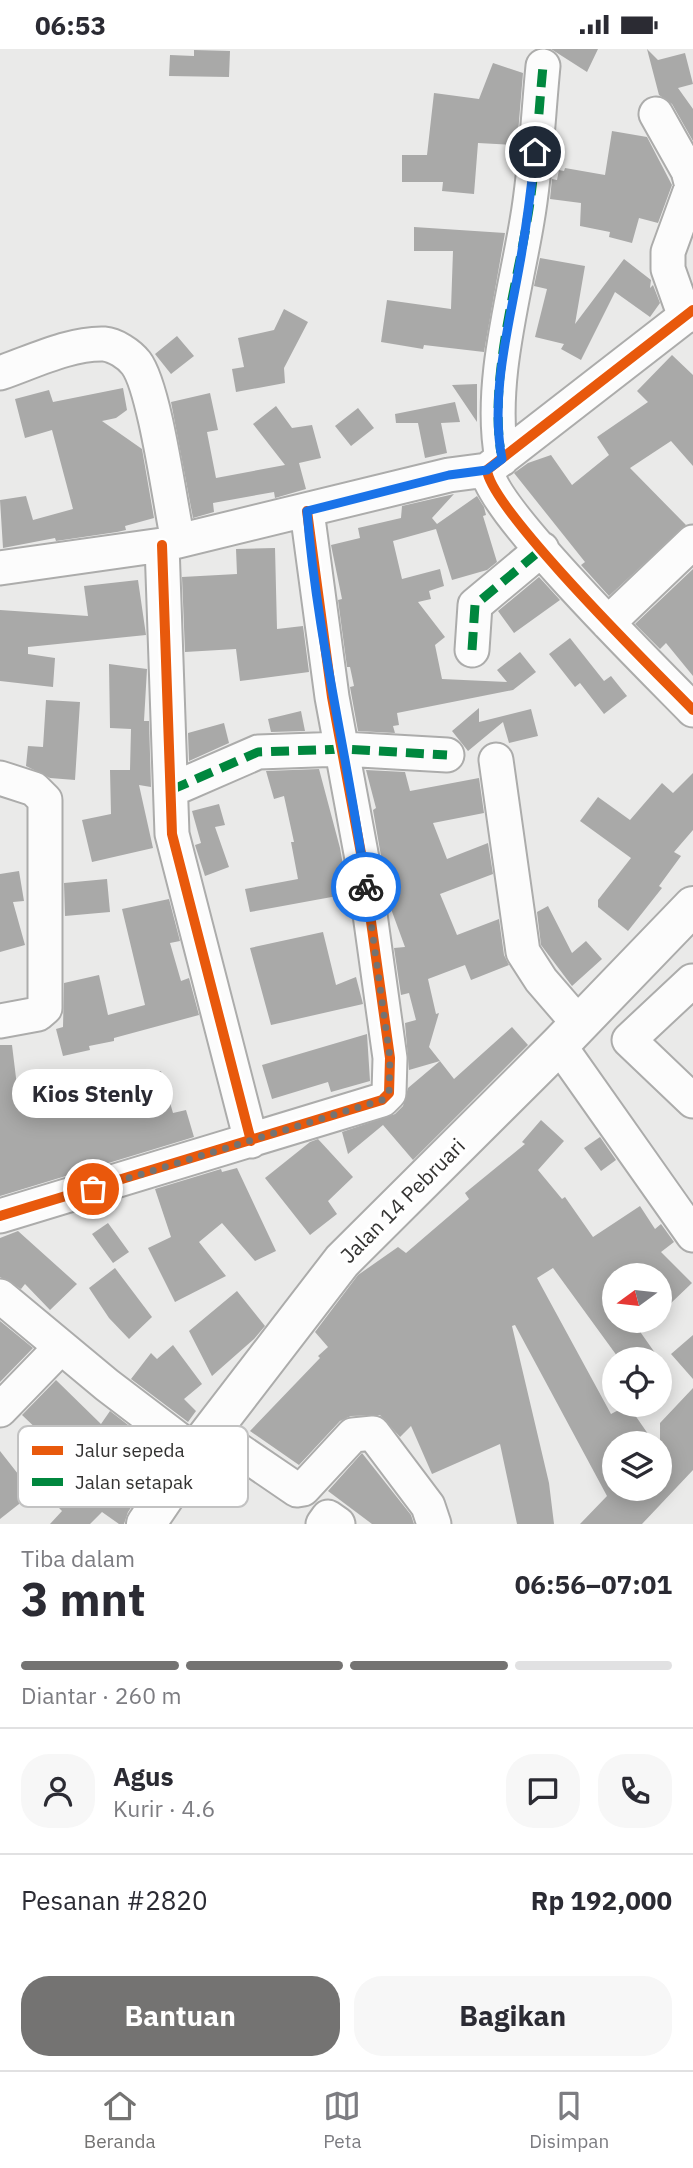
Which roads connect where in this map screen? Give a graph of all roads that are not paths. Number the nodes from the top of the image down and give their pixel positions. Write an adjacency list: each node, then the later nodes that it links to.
1 (543, 66): 5 (street)
2 (656, 114): 3 (street)
3 (689, 313): 5 (street)
4 (0, 373): 8 (street)
5 (495, 465): 6 (street); 9 (street)
6 (307, 511): 8 (street); 14 (street)
7 (693, 542): 11 (street)
8 (170, 543): 10 (street); 18 (street)
9 (541, 549): 11 (street); 12 (street)
10 (0, 568)
11 (608, 623): 13 (street)
12 (472, 650)
13 (693, 710)
14 (343, 749): 15 (street); 18 (street); 24 (street)
15 (447, 755)
16 (496, 760): 22 (street)
17 (0, 778): 21 (street)
18 (171, 790): 24 (street)
19 (693, 906): 22 (main road, Jalan 14 Pebruari)
20 (693, 981): 23 (street)
21 (0, 1021)
22 (569, 1035): 26 (street); 31 (main road, Jalan 14 Pebruari)
23 (693, 1101)
24 (251, 1141): 25 (street)
25 (0, 1216)
26 (691, 1226)
27 (0, 1296): 28 (street)
28 (61, 1347): 29 (street); 30 (street)
29 (0, 1410)
30 (180, 1426)
31 (216, 1426)
32 (248, 1465): 37 (street)
33 (158, 1507): 34 (main road, Jalan 14 Pebruari)
34 (146, 1524)
35 (323, 1524): 36 (street)
36 (338, 1524)
37 (434, 1524)

